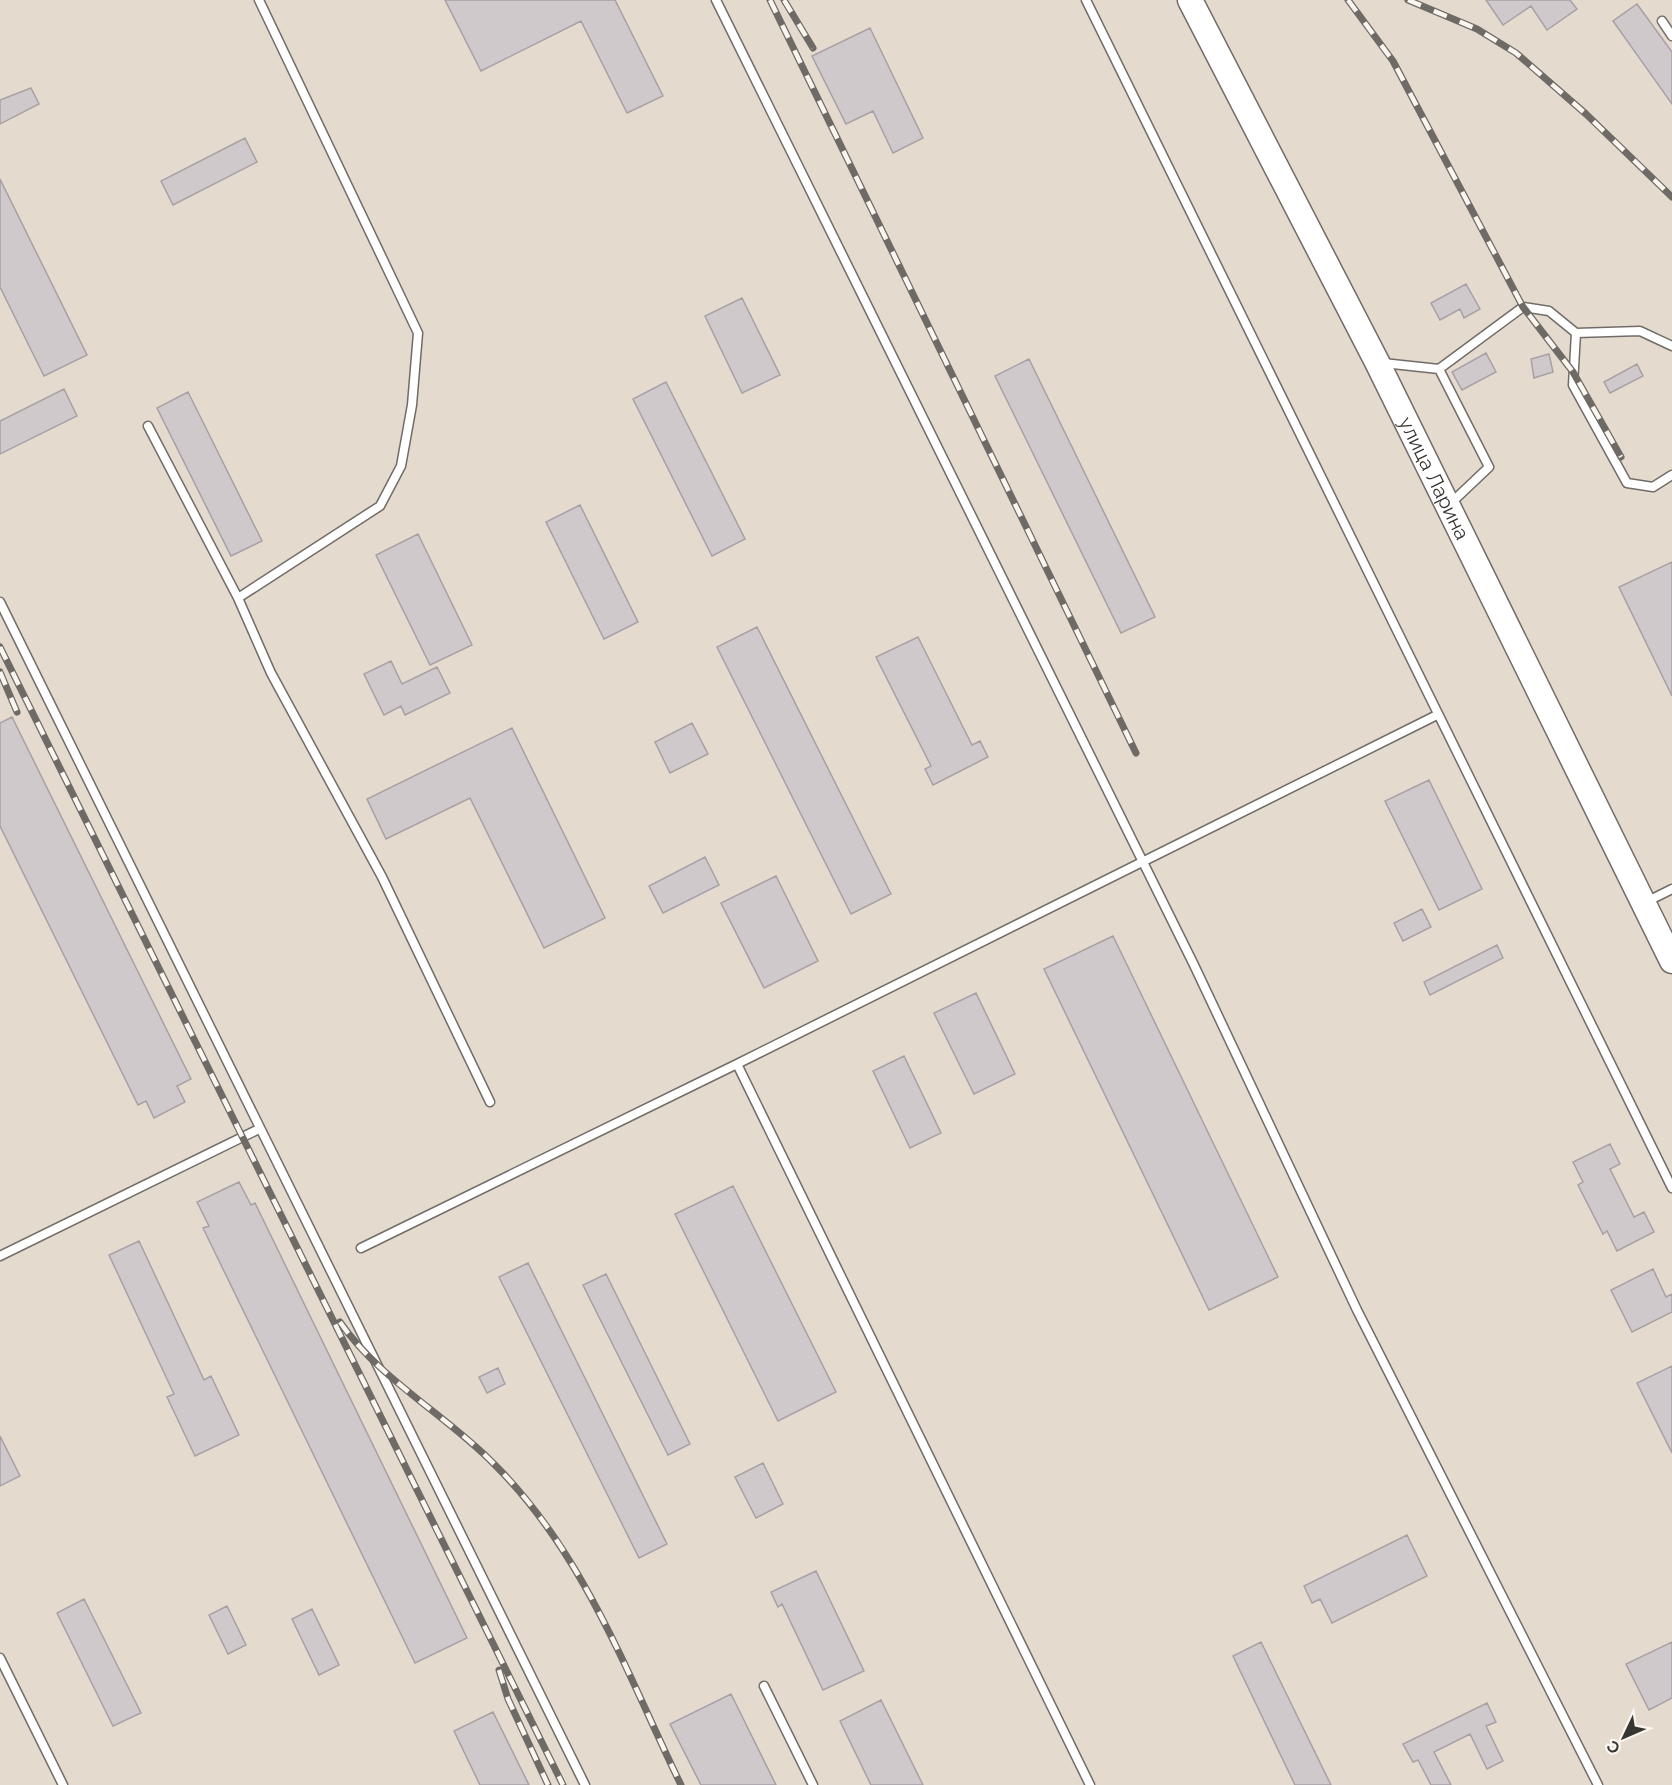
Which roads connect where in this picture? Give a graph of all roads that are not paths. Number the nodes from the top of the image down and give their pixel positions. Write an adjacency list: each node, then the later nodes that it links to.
1 (259, 0): 14 (lane)
2 (716, 0): 17 (lane)
3 (1086, 0): 16 (lane)
4 (1190, 0): 9 (street, улица Ларина)
5 (1662, 21): 6 (lane)
6 (1672, 36)
7 (1576, 333): 8 (lane); 10 (lane); 12 (lane)
8 (1672, 346)
9 (1377, 362): 10 (lane); 13 (street, улица Ларина)
10 (1439, 369): 13 (lane)
11 (148, 426): 14 (lane)
12 (1672, 475)
13 (1448, 506): 19 (street, улица Ларина)
14 (238, 598): 22 (lane)
15 (0, 602): 23 (lane)
16 (1437, 715): 17 (lane); 24 (lane)
17 (1143, 863): 21 (lane); 33 (lane)
18 (1672, 889): 19 (lane)
19 (1644, 904): 20 (street, улица Ларина)
20 (1672, 961)
21 (737, 1064): 25 (lane); 32 (lane)
22 (490, 1102)
23 (260, 1129): 26 (lane); 30 (lane)
24 (1672, 1188)
25 (361, 1248)
26 (0, 1256)
27 (0, 1658): 29 (lane)
28 (764, 1686): 31 (lane)
29 (63, 1785)
30 (585, 1785)
31 (813, 1785)
32 (1090, 1785)
33 (1598, 1785)

